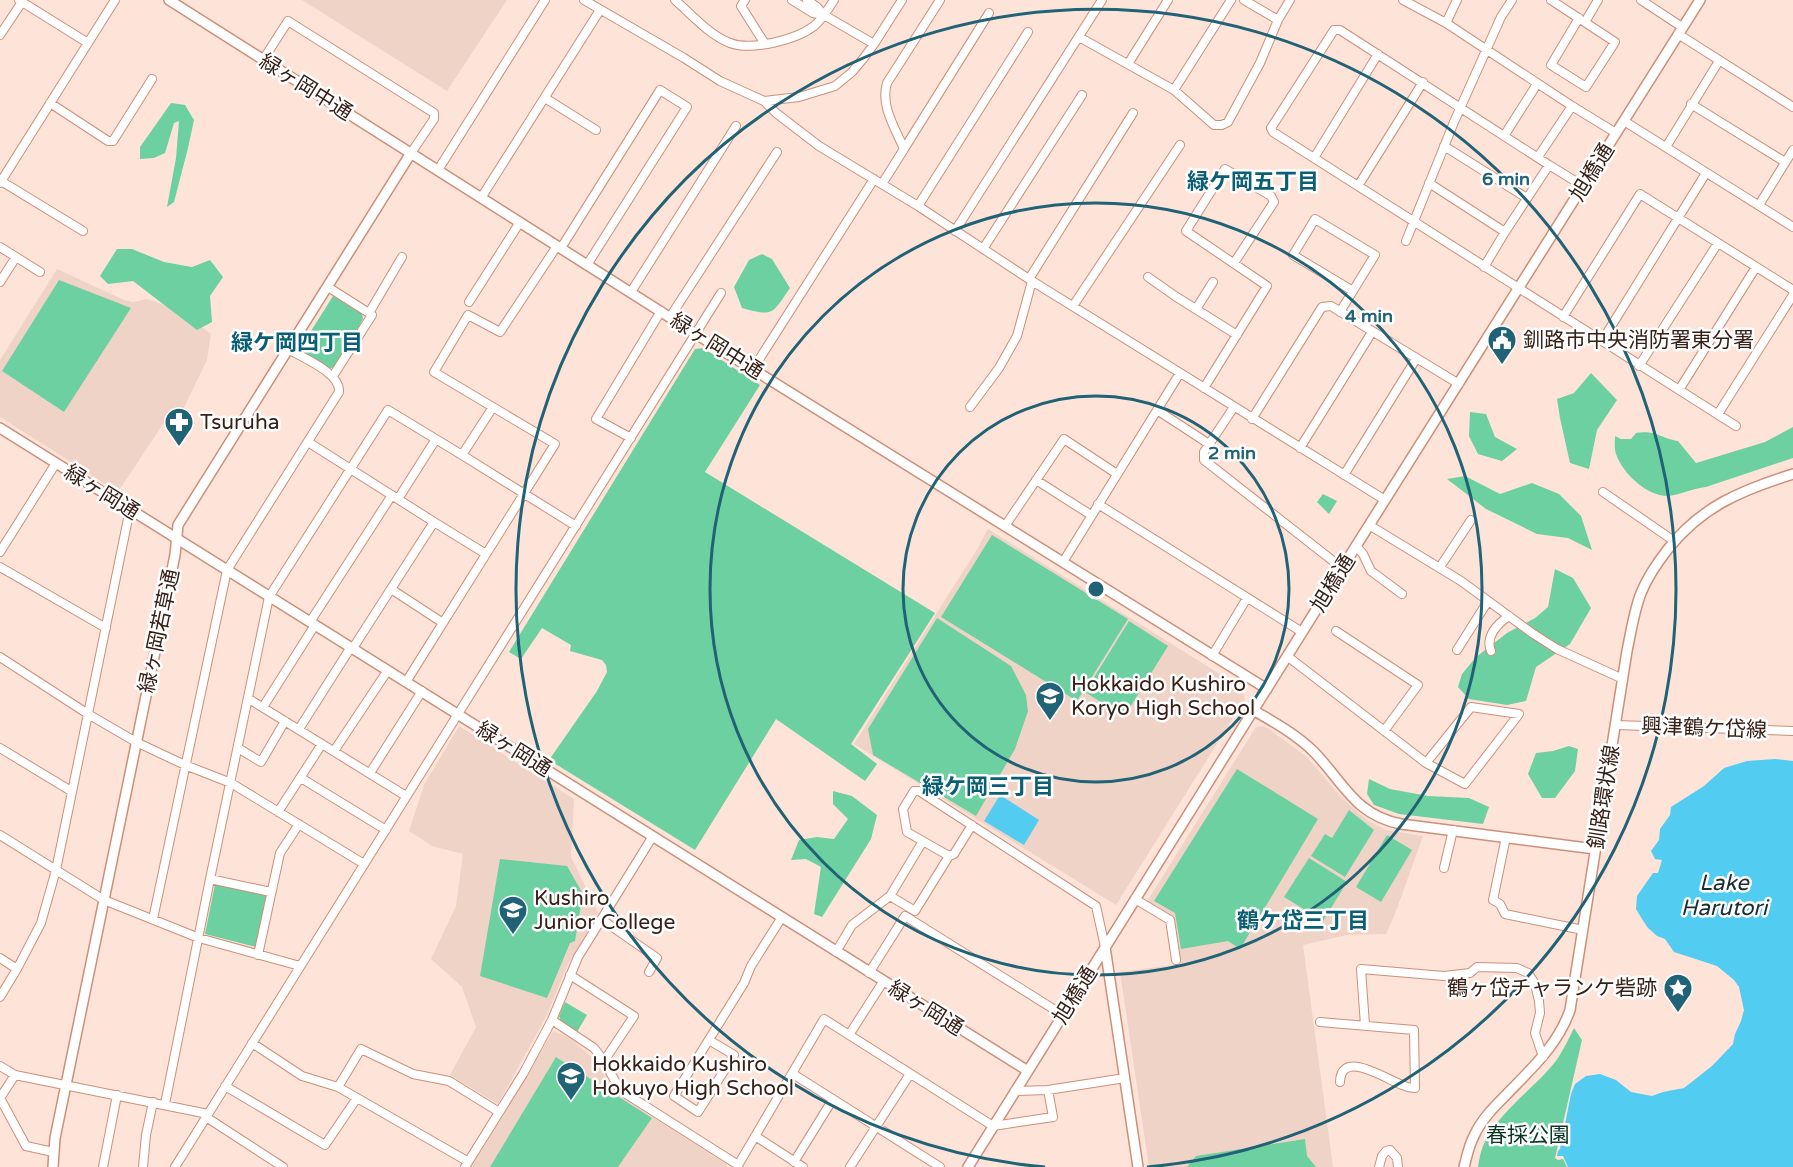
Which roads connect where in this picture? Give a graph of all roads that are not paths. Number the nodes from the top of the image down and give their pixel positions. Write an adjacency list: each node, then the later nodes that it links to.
1 (115, 0): 36 (street)
2 (545, 0): 73 (street)
3 (584, 0): 26 (street)
4 (675, 0): 37 (street)
5 (745, 0): 37 (street)
6 (792, 0): 28 (street)
7 (807, 0): 28 (street)
8 (834, 0): 28 (street)
9 (902, 0): 38 (street)
10 (940, 0): 65 (street)
11 (1102, 0): 35 (street)
12 (1168, 0): 43 (street)
13 (1232, 0): 47 (street)
14 (1244, 0): 29 (street)
15 (1290, 0): 29 (street)
16 (1457, 0): 31 (street)
17 (1512, 0): 39 (street)
18 (1551, 0): 30 (street)
19 (1598, 0): 30 (street)
20 (1641, 0): 25 (street)
21 (1700, 0): 32 (street, 旭橋通)
22 (20, 1): 34 (street); 36 (street)
23 (173, 1): 41 (street, 緑ヶ岡中通)
24 (1407, 1): 31 (street)
25 (1654, 3): 32 (street)
26 (600, 10): 49 (street); 50 (street)
27 (989, 13): 65 (street)
28 (824, 15): 37 (street); 38 (street)
29 (1278, 20): 47 (street)
30 (1582, 20): 30 (street)
31 (1446, 22): 39 (street)
32 (1680, 31): 42 (street); 57 (street, 旭橋通)
33 (1028, 32): 84 (street)
34 (0, 35)
35 (1079, 37): 43 (street); 90 (street)
36 (88, 43): 51 (street)
37 (765, 44)
38 (874, 45): 50 (street)
39 (1487, 49): 46 (street); 53 (street)
40 (1378, 54): 45 (street); 69 (street); 69 (street)
41 (262, 60): 68 (street, 緑ヶ岡中通); 68 (street)
42 (1719, 61): 52 (street); 55 (street)
43 (1128, 64): 47 (street)
44 (152, 79): 51 (street)
45 (1423, 82): 53 (street); 79 (street)
46 (1537, 84): 54 (street); 61 (street)
47 (1174, 90)
48 (1082, 95): 96 (street)
49 (545, 98): 59 (street); 81 (street)
50 (764, 101): 75 (street)
51 (50, 103): 76 (street)
52 (1691, 104): 64 (street); 71 (street)
53 (1461, 106): 61 (street); 63 (street)
54 (1572, 106): 60 (street); 70 (street)
55 (1793, 107)
56 (1133, 113): 105 (street)
57 (1624, 121): 60 (street, 旭橋通); 64 (street)
58 (736, 126): 112 (street)
59 (596, 130)
60 (1616, 133): 80 (street, 旭橋通)
61 (1504, 136): 70 (street)
62 (1180, 145): 116 (street)
63 (1444, 146): 77 (street); 82 (street)
64 (1666, 147): 74 (street)
65 (904, 149): 78 (street)
66 (1793, 150): 71 (street)
67 (777, 152): 120 (street)
68 (411, 153): 73 (street, 緑ヶ岡中通); 108 (street, 緑ヶ岡若草通)
69 (1314, 158): 79 (street)
70 (1538, 158): 72 (street)
71 (1785, 162): 83 (street)
72 (1550, 165): 80 (street); 82 (street)
73 (438, 170): 81 (street, 緑ヶ岡中通)
74 (1706, 173): 83 (street); 85 (street)
75 (874, 179): 78 (street); 129 (street)
76 (1, 182): 89 (street)
77 (1429, 183): 87 (street); 91 (street)
78 (882, 184): 84 (street)
79 (1358, 186): 87 (street)
80 (1583, 186): 109 (street, 旭橋通)
81 (481, 198): 86 (street, 緑ヶ岡中通)
82 (1527, 198): 91 (street)
83 (1759, 205): 88 (street)
84 (918, 206): 90 (street)
85 (1679, 218): 93 (street); 121 (street); 125 (street)
86 (520, 222): 95 (street, 緑ヶ岡中通); 115 (street)
87 (1414, 222): 92 (street); 101 (street)
88 (1793, 226)
89 (83, 231)
90 (955, 231): 96 (street)
91 (1505, 232): 101 (street)
92 (1406, 241)
93 (1718, 243): 102 (street); 128 (street)
94 (0, 247): 97 (street)
95 (559, 247): 100 (street, 緑ヶ岡中通); 100 (street); 137 (street)
96 (983, 249): 105 (street)
97 (16, 257): 103 (street); 106 (street)
98 (402, 257): 119 (street)
99 (1234, 263): 99 (street); 124 (street)
100 (587, 265): 112 (street, 緑ヶ岡中通)
101 (1484, 267): 109 (street)
102 (1756, 267): 110 (street); 134 (street)
103 (40, 272)
104 (1148, 277): 117 (street)
105 (1030, 280): 116 (street); 135 (street)
106 (0, 282)
107 (1213, 282): 117 (street)
108 (328, 287): 119 (street); 126 (street, 緑ヶ岡若草通)
109 (1519, 288): 121 (street); 132 (street, 旭橋通)
110 (1793, 290)
111 (1353, 291): 111 (street); 118 (street)
112 (631, 292): 120 (street, 緑ヶ岡中通)
113 (721, 293): 123 (street)
114 (1793, 295): 139 (street)
115 (469, 302)
116 (1073, 306): 130 (street)
117 (1196, 309): 124 (street)
118 (1340, 312): 122 (street); 140 (street)
119 (369, 313): 131 (street)
120 (666, 314): 123 (street, 緑ヶ岡中通); 143 (street)
121 (1563, 317): 125 (street)
122 (1372, 332): 127 (street); 147 (street)
123 (696, 334): 129 (street, 緑ヶ岡中通); 143 (street)
124 (1237, 335): 133 (street)
125 (1602, 341): 128 (street)
126 (288, 349): 131 (street); 167 (street, 緑ヶ岡若草通)
127 (1416, 359): 132 (street); 153 (street)
128 (1639, 366): 134 (street)
129 (753, 369): 166 (street, 緑ヶ岡中通)
130 (1180, 373): 133 (street); 138 (street)
131 (333, 376): 145 (street)
132 (1459, 384): 158 (street, 旭橋通)
133 (1204, 388): 136 (street)
134 (1679, 390): 139 (street)
135 (970, 407)
136 (1234, 407): 140 (street); 146 (street)
137 (493, 408): 148 (street); 156 (street)
138 (1157, 410): 146 (street); 151 (street)
139 (1718, 414): 141 (street)
140 (1252, 418): 147 (street)
141 (1736, 426)
142 (0, 428): 149 (street, 緑ヶ岡通)
143 (631, 438): 165 (street)
144 (436, 439): 148 (street); 150 (street); 157 (street)
145 (308, 442): 150 (street); 176 (street)
146 (1209, 444): 175 (street)
147 (1300, 448): 153 (street)
148 (462, 455): 156 (street)
149 (56, 464): 160 (street, 緑ヶ岡通); 170 (street)
150 (350, 468): 157 (street); 179 (street)
151 (1117, 474): 154 (street); 159 (street)
152 (1793, 474): 168 (street, 釧路環状線)
153 (1344, 475): 158 (street)
154 (1036, 480): 161 (street); 166 (street)
155 (1603, 492): 168 (street)
156 (524, 493): 165 (street); 171 (street)
157 (395, 497): 163 (street); 183 (street)
158 (1385, 500): 164 (street, 旭橋通)
159 (1098, 504): 161 (street); 180 (street)
160 (130, 509): 167 (street, 緑ヶ岡通); 185 (street)
161 (1091, 515): 172 (street)
162 (1471, 520): 174 (street)
163 (434, 522): 171 (street); 177 (street)
164 (1369, 525): 169 (street, 旭橋通); 174 (street)
165 (576, 526): 203 (street)
166 (1005, 526): 172 (street, 緑ヶ岡中通)
167 (176, 538): 176 (street, 緑ヶ岡通); 209 (street, 緑ヶ岡若草通)
168 (1674, 541): 195 (street, 釧路環状線)
169 (1356, 546): 175 (street, 旭橋通); 178 (street)
170 (0, 552)
171 (486, 554): 184 (street)
172 (1063, 562): 191 (street, 緑ヶ岡中通)
173 (0, 567): 185 (street)
174 (1440, 567): 181 (street)
175 (1342, 568): 187 (street, 旭橋通)
176 (227, 570): 179 (street, 緑ヶ岡通); 215 (street)
177 (391, 589): 184 (street); 188 (street)
178 (1402, 594)
179 (269, 597): 183 (street, 緑ヶ岡通); 199 (street)
180 (1247, 598): 187 (street); 191 (street)
181 (1488, 602): 182 (street); 189 (street)
182 (1509, 616): 190 (street); 195 (street)
183 (313, 623): 188 (street, 緑ヶ岡通); 200 (street)
184 (443, 623): 196 (street)
185 (106, 628): 202 (street)
186 (1336, 631): 207 (street)
187 (1302, 632): 192 (street, 旭橋通)
188 (352, 648): 194 (street, 緑ヶ岡通); 206 (street)
189 (1457, 650)
190 (1491, 651)
191 (1212, 656): 197 (street, 緑ヶ岡中通)
192 (1287, 656): 197 (street, 旭橋通); 207 (street)
193 (0, 657): 202 (street)
194 (388, 670): 196 (street, 緑ヶ岡通); 213 (street)
195 (1623, 679): 205 (street, 釧路環状線)
196 (406, 682): 198 (street, 緑ヶ岡通)
197 (1267, 689): 201 (street, 旭橋通)
198 (422, 692): 203 (street, 緑ヶ岡通); 216 (street)
199 (249, 699): 200 (street); 212 (street)
200 (263, 706): 204 (street)
201 (1253, 710): 225 (street); 239 (street, 旭橋通)
202 (88, 714): 209 (street); 219 (street)
203 (458, 714): 220 (street); 227 (street, 緑ヶ岡通)
204 (285, 721): 206 (street); 212 (street)
205 (1616, 725): 208 (street, 興津鶴ケ岱線); 231 (street, 釧路環状線)
206 (299, 729): 210 (street)
207 (1384, 731): 214 (street)
208 (1793, 731)
209 (136, 742): 215 (street); 240 (street, 緑ヶ岡若草通)
210 (322, 744): 213 (street); 217 (street)
211 (0, 748): 219 (street)
212 (238, 748): 218 (street)
213 (334, 751): 216 (street)
214 (1426, 763): 214 (street)
215 (185, 765): 218 (street); 242 (street)
216 (370, 773): 220 (street)
217 (301, 778): 221 (street); 224 (street)
218 (231, 783): 221 (street); 236 (street)
219 (71, 791): 235 (street)
220 (406, 796): 224 (street)
221 (278, 812): 222 (street)
222 (299, 824): 233 (street); 237 (street)
223 (972, 825): 229 (street); 232 (street); 246 (street)
224 (386, 830): 233 (street)
225 (1453, 830): 228 (street); 234 (street)
226 (3, 837): 230 (street); 235 (street)
227 (653, 837): 241 (street, 緑ヶ岡通); 243 (street)
228 (1506, 837): 231 (street); 244 (street)
229 (923, 842): 232 (street); 238 (street)
230 (0, 848)
231 (1595, 849): 244 (street, 釧路環状線)
232 (949, 856): 238 (street)
233 (364, 864): 251 (street)
234 (1444, 868)
235 (56, 870): 240 (street); 252 (street)
236 (210, 879): 237 (street); 245 (street)
237 (271, 892): 248 (street)
238 (890, 896): 247 (street)
239 (1135, 899): 246 (street, 旭橋通); 250 (street)
240 (104, 900): 242 (street); 274 (street, 緑ヶ岡若草通)
241 (782, 917): 247 (street, 緑ヶ岡通); 263 (street)
242 (153, 919): 245 (street)
243 (601, 919): 253 (street); 255 (street)
244 (1583, 930): 265 (street, 釧路環状線)
245 (199, 938): 248 (street); 284 (street)
246 (1105, 947): 258 (street, 旭橋通); 272 (street)
247 (836, 952): 254 (street, 緑ヶ岡通)
248 (258, 955): 251 (street)
249 (0, 958): 252 (street)
250 (1176, 960)
251 (300, 966): 264 (street)
252 (18, 969): 257 (street)
253 (649, 972)
254 (869, 973): 256 (street, 緑ヶ岡通); 258 (street)
255 (570, 975): 259 (street); 266 (street)
256 (883, 982): 262 (street); 268 (street, 緑ヶ岡通)
257 (0, 997)
258 (1063, 1016): 268 (street, 旭橋通)
259 (552, 1020): 266 (street); 285 (street)
260 (1320, 1023): 261 (street)
261 (1365, 1025): 265 (street); 273 (street)
262 (849, 1035): 269 (street); 270 (street)
263 (709, 1040): 263 (street)
264 (252, 1043): 275 (street); 276 (street)
265 (1543, 1057): 306 (street, 釧路環状線)
266 (604, 1061): 294 (street)
267 (0, 1066): 271 (street)
268 (1028, 1071): 278 (street, 旭橋通)
269 (793, 1074): 282 (street); 289 (street)
270 (910, 1074): 287 (street); 288 (street)
271 (15, 1075): 274 (street); 280 (street)
272 (1125, 1078): 277 (street); 303 (street)
273 (1340, 1082)
274 (66, 1084): 279 (street); 290 (street, 緑ヶ岡若草通)
275 (225, 1086): 281 (street); 286 (street)
276 (338, 1087): 281 (street); 285 (street)
277 (1048, 1090): 278 (street); 288 (street)
278 (1015, 1091): 288 (street, 旭橋通)
279 (117, 1095): 283 (street); 296 (street)
280 (0, 1098): 290 (street)
281 (357, 1098): 292 (street)
282 (833, 1099): 287 (street); 291 (street)
283 (153, 1102): 284 (street); 297 (street)
284 (165, 1104): 286 (street)
285 (499, 1112): 292 (street)
286 (207, 1115): 293 (street); 298 (street)
287 (876, 1126): 300 (street); 301 (street)
288 (993, 1126): 302 (street, 旭橋通)
289 (755, 1136): 291 (street); 294 (street)
290 (53, 1152): 295 (street, 緑ヶ岡若草通)
291 (794, 1162): 299 (street)
292 (466, 1164)
293 (278, 1166)
294 (737, 1166)
295 (53, 1167)
296 (103, 1167)
297 (142, 1167)
298 (174, 1167)
299 (803, 1167)
300 (850, 1167)
301 (940, 1167)
302 (968, 1167)
303 (1138, 1167)
304 (1380, 1167): 305 (street)
305 (1398, 1167)
306 (1464, 1167)

